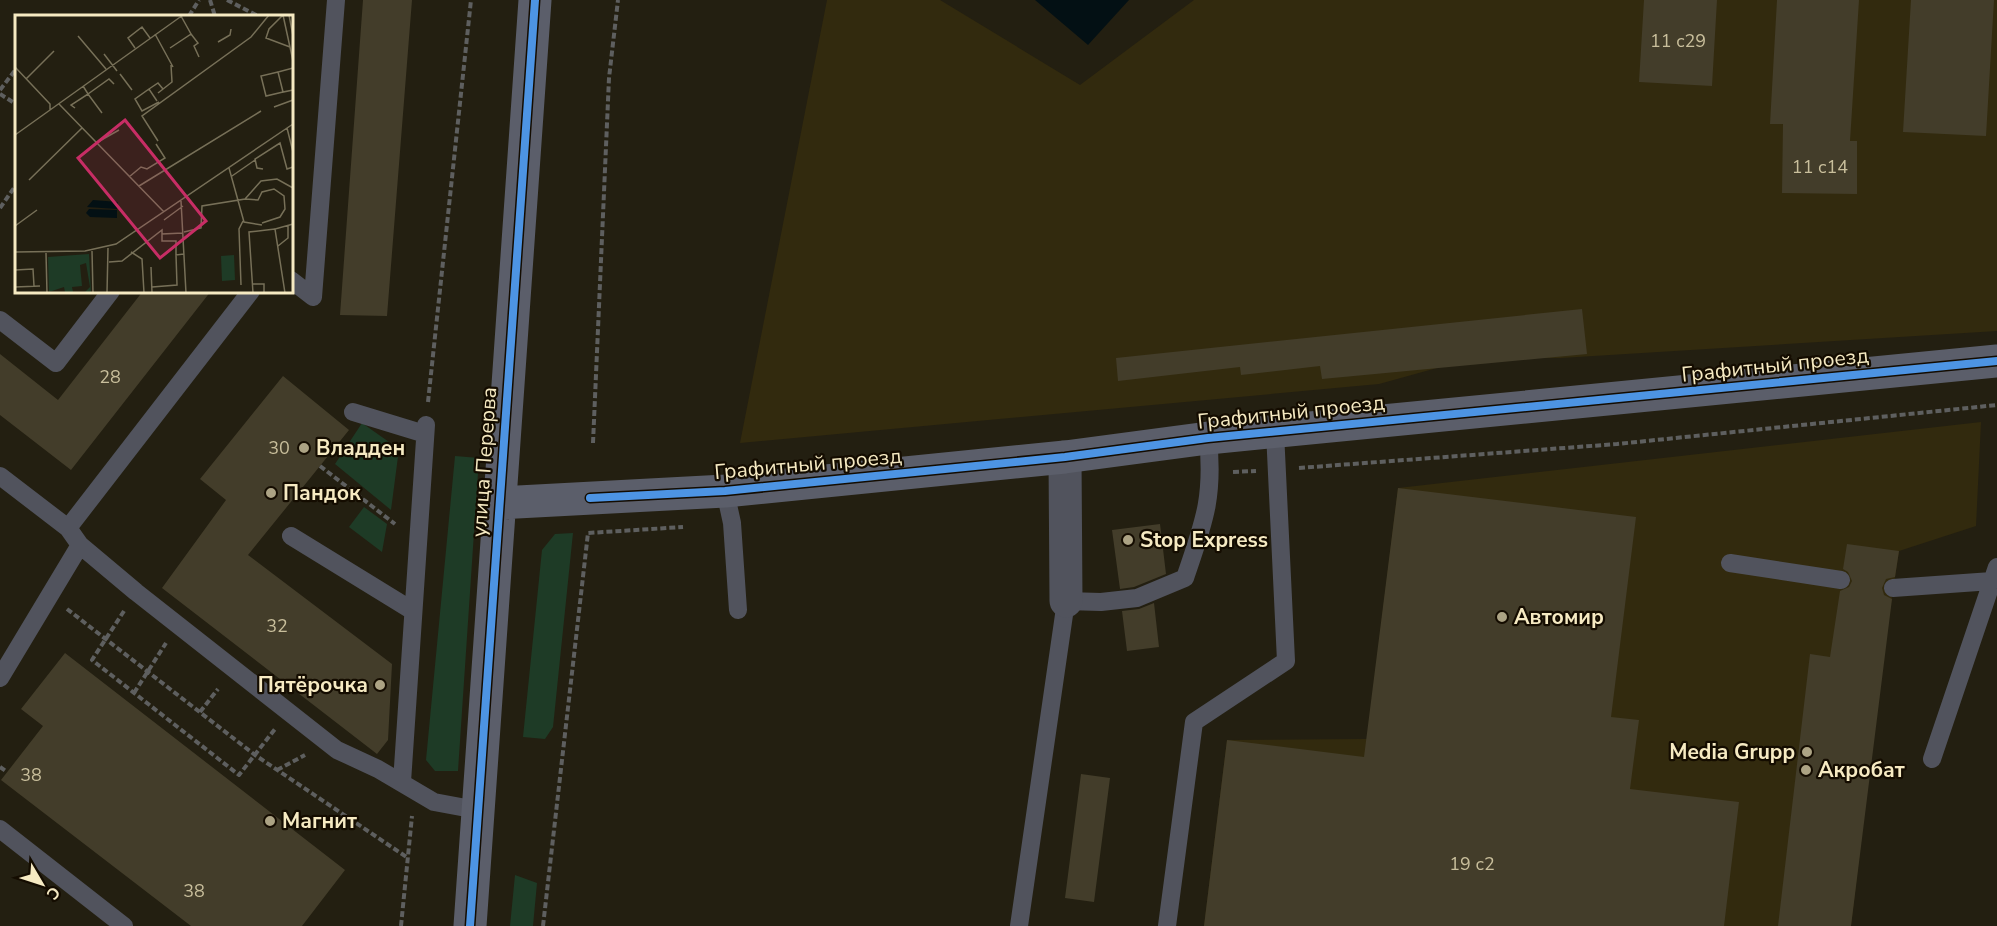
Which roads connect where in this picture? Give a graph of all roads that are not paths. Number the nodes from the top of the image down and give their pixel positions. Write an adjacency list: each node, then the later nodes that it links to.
1 (336, 0): 3 (lane)
2 (535, 0): 14 (street, улица Перерва)
3 (292, 281)
4 (110, 292): 6 (lane)
5 (250, 292): 15 (lane)
6 (0, 320)
7 (1997, 361): 9 (street, Графитный проезд)
8 (353, 412): 24 (lane)
9 (1275, 432): 10 (street, Графитный проезд); 33 (lane)
10 (1208, 438): 11 (street, Графитный проезд); 22 (lane)
11 (1065, 457): 13 (street, Графитный проезд); 22 (street)
12 (0, 476): 15 (lane)
13 (725, 491): 14 (street, Графитный проезд); 23 (lane)
14 (499, 503): 28 (street, улица Перерва)
15 (68, 528): 17 (lane)
16 (291, 536): 24 (lane)
17 (80, 545): 25 (lane); 27 (lane)
18 (1730, 563): 20 (lane)
19 (1995, 574): 21 (lane); 26 (lane)
20 (1841, 580)
21 (1893, 588)
22 (1066, 601): 32 (lane)
23 (738, 610)
24 (413, 611): 27 (lane)
25 (0, 678)
26 (1932, 759)
27 (402, 782): 28 (lane)
28 (477, 810): 31 (street, улица Перерва)
29 (0, 829): 30 (lane)
30 (124, 926)
31 (470, 926)
32 (1019, 926)
33 (1167, 926)

